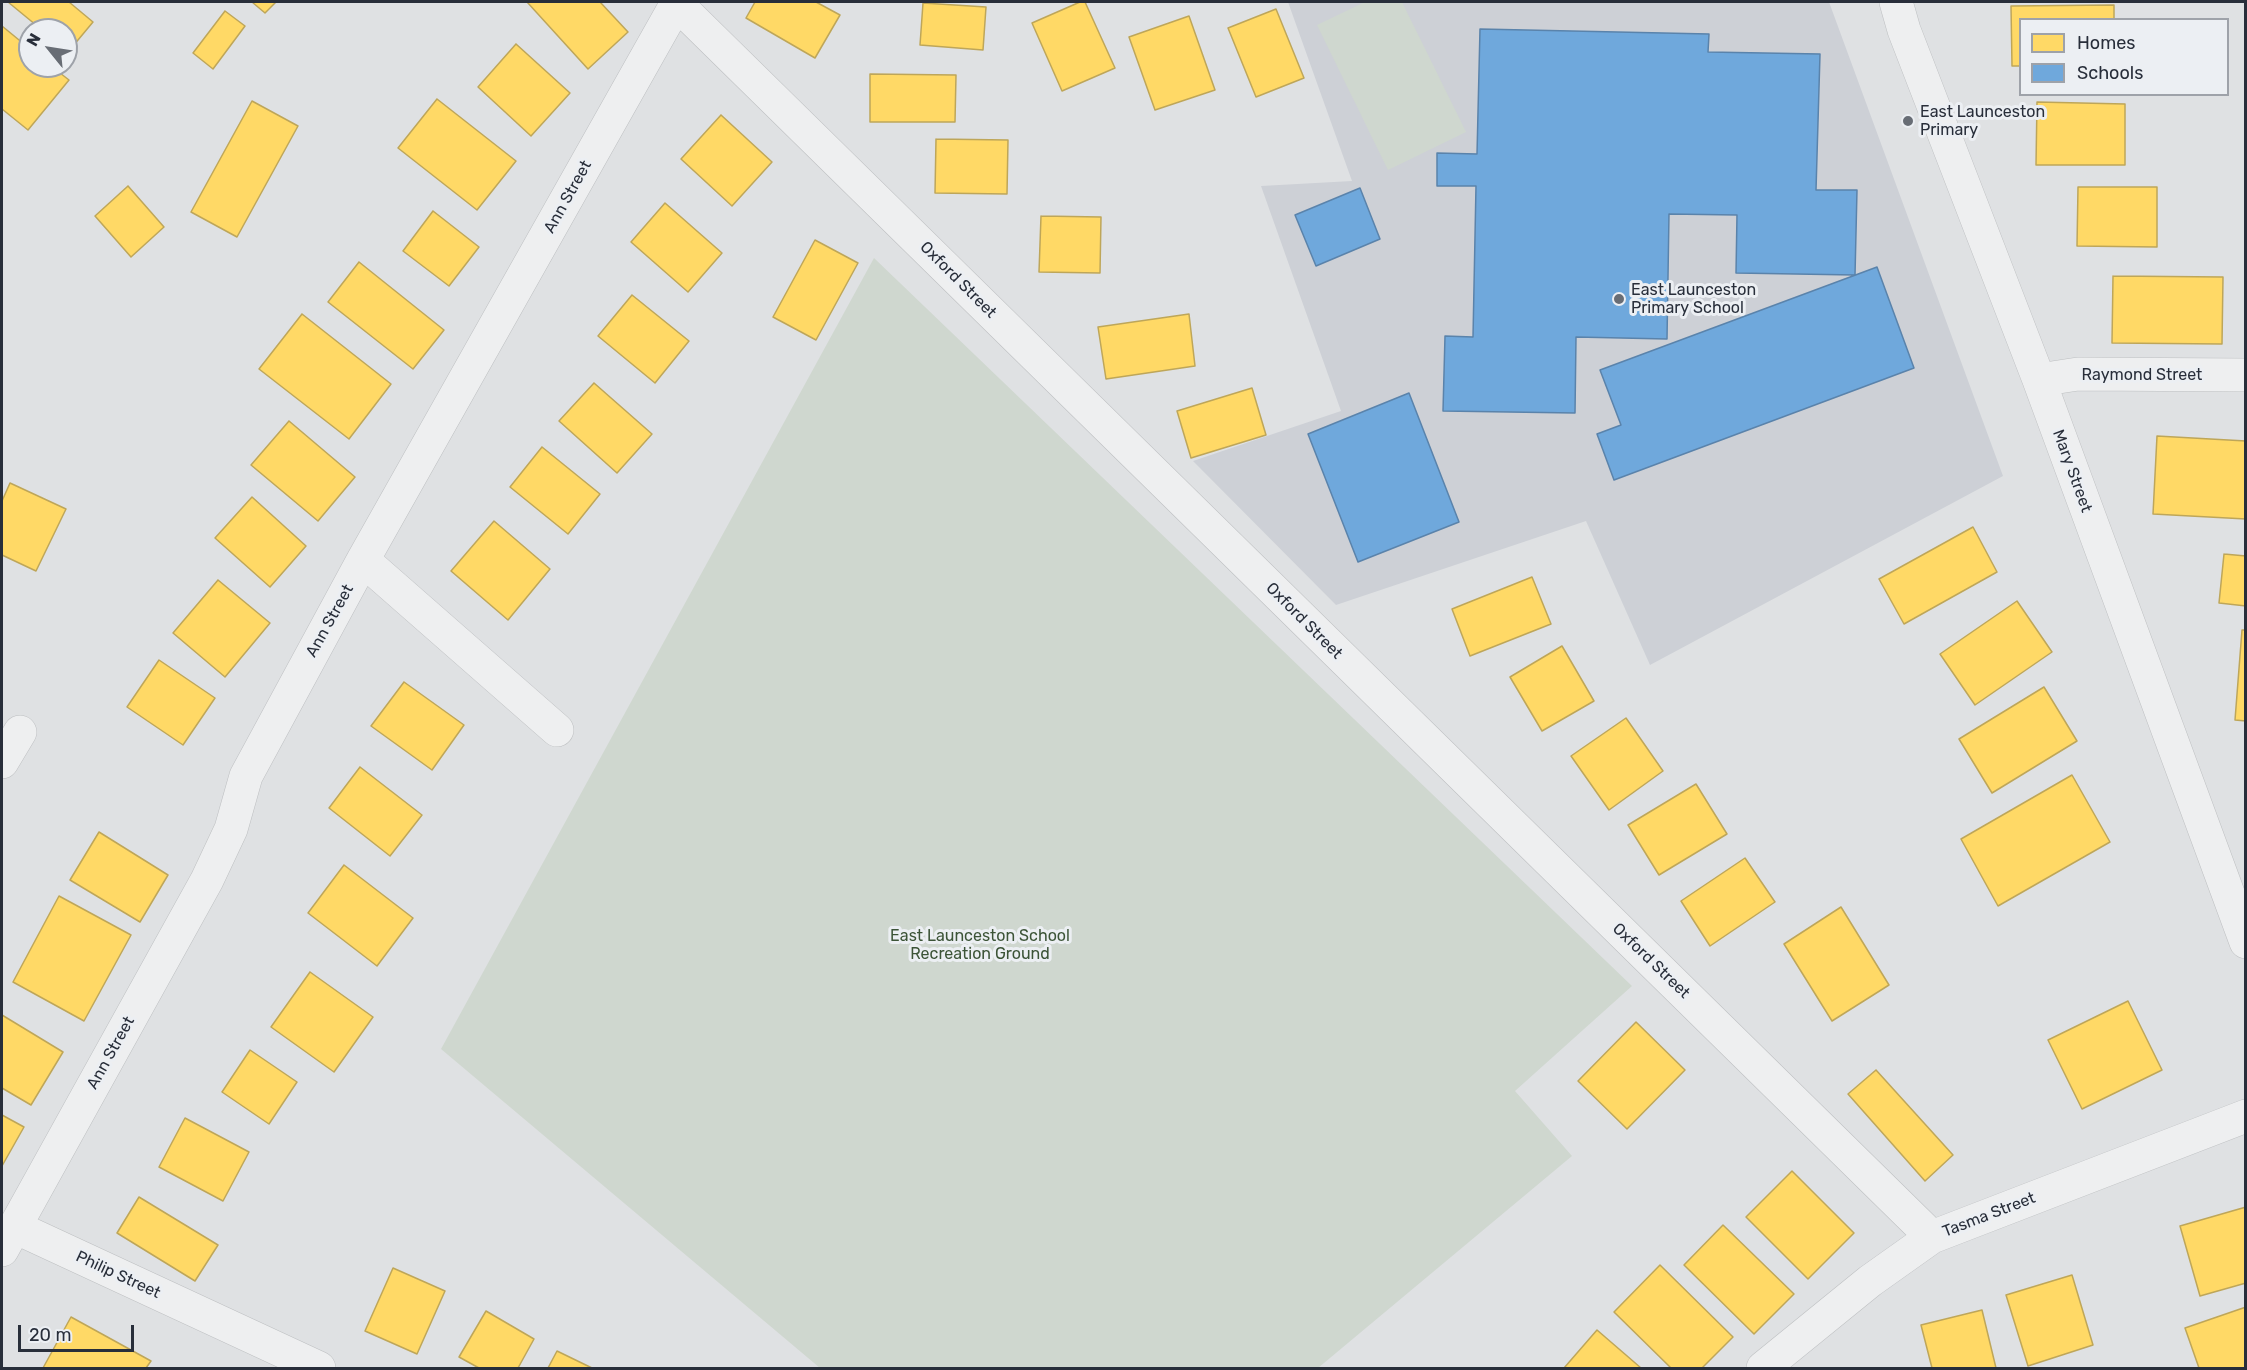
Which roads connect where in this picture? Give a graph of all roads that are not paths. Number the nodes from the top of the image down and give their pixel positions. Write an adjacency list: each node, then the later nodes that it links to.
1 (676, 2): 5 (street, Ann Street); 11 (street, Oxford Street)
2 (1896, 2): 4 (street, Mary Street)
3 (2246, 375): 4 (street, Raymond Street)
4 (2039, 380): 9 (street, Mary Street)
5 (363, 560): 6 (street); 12 (street, Ann Street)
6 (558, 730)
7 (20, 732): 8 (street)
8 (2, 762)
9 (2246, 942)
10 (2246, 1116): 11 (street, Tasma Street)
11 (1932, 1237): 14 (street, Tasma Street)
12 (8, 1238): 13 (street, Philip Street)
13 (319, 1368)
14 (1763, 1368)

